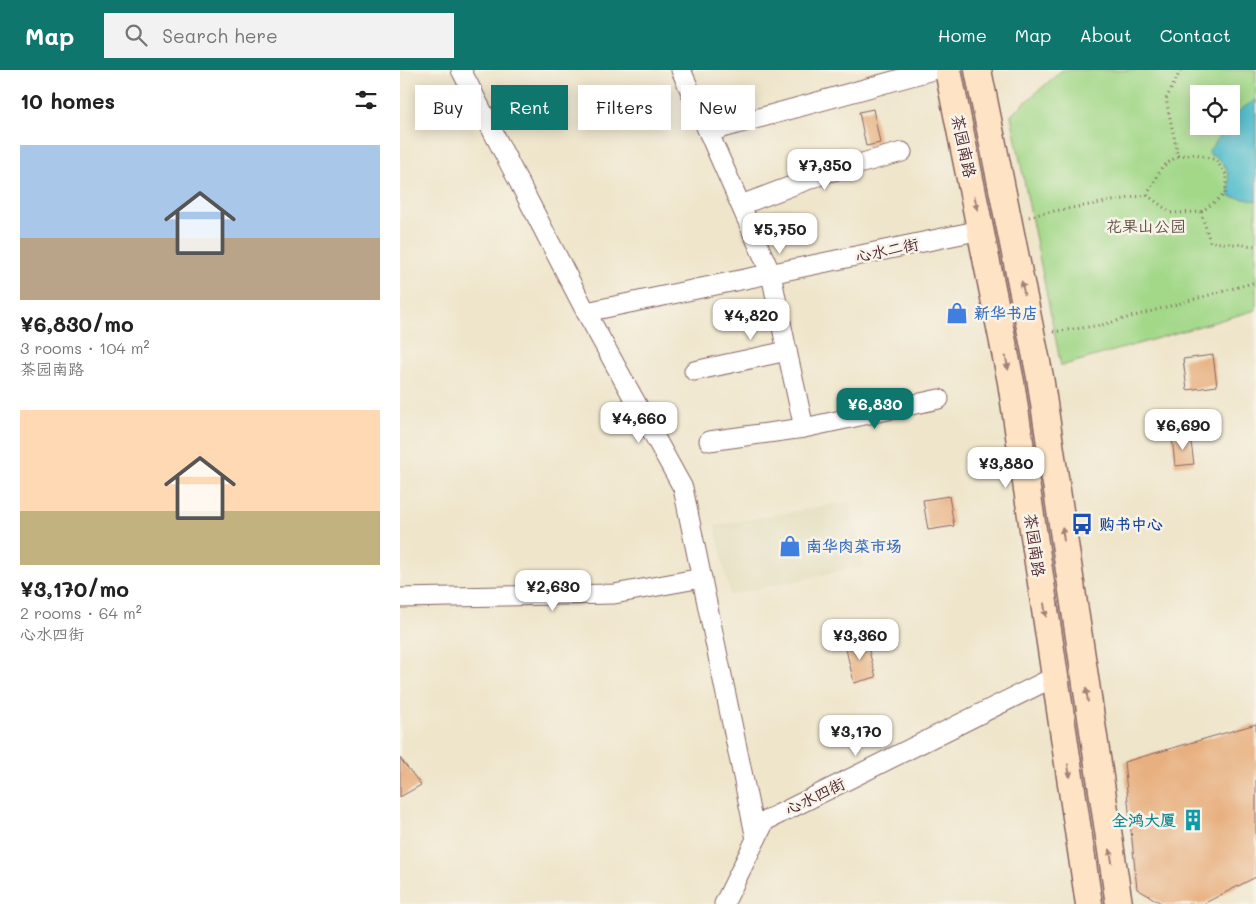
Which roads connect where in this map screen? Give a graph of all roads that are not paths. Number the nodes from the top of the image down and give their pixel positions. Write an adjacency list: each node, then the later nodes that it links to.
1 (461, 70): 11 (street)
2 (681, 70): 6 (street)
3 (933, 70): 6 (street)
4 (948, 70): 9 (street, 茶园南路, one-way to 9)
5 (978, 70): 21 (street, 茶园南路, one-way to 5)
6 (708, 132): 8 (street)
7 (902, 152): 8 (street)
8 (740, 205): 10 (street)
9 (981, 230): 10 (street, 心水二街); 19 (street, 茶园南路, one-way to 19)
10 (771, 274): 11 (street, 心水二街); 12 (street)
11 (586, 312): 17 (street)
12 (787, 351): 13 (street); 15 (street)
13 (694, 371)
14 (939, 399): 15 (street)
15 (804, 428): 16 (street)
16 (709, 441)
17 (702, 578): 18 (street); 20 (street)
18 (400, 598)
19 (1054, 677): 20 (street, 心水四街); 23 (street, 茶园南路, one-way to 23)
20 (756, 840): 22 (street, 心水四街)
21 (1117, 893): 24 (street)
22 (724, 904)
23 (1089, 904)
24 (1137, 904)

